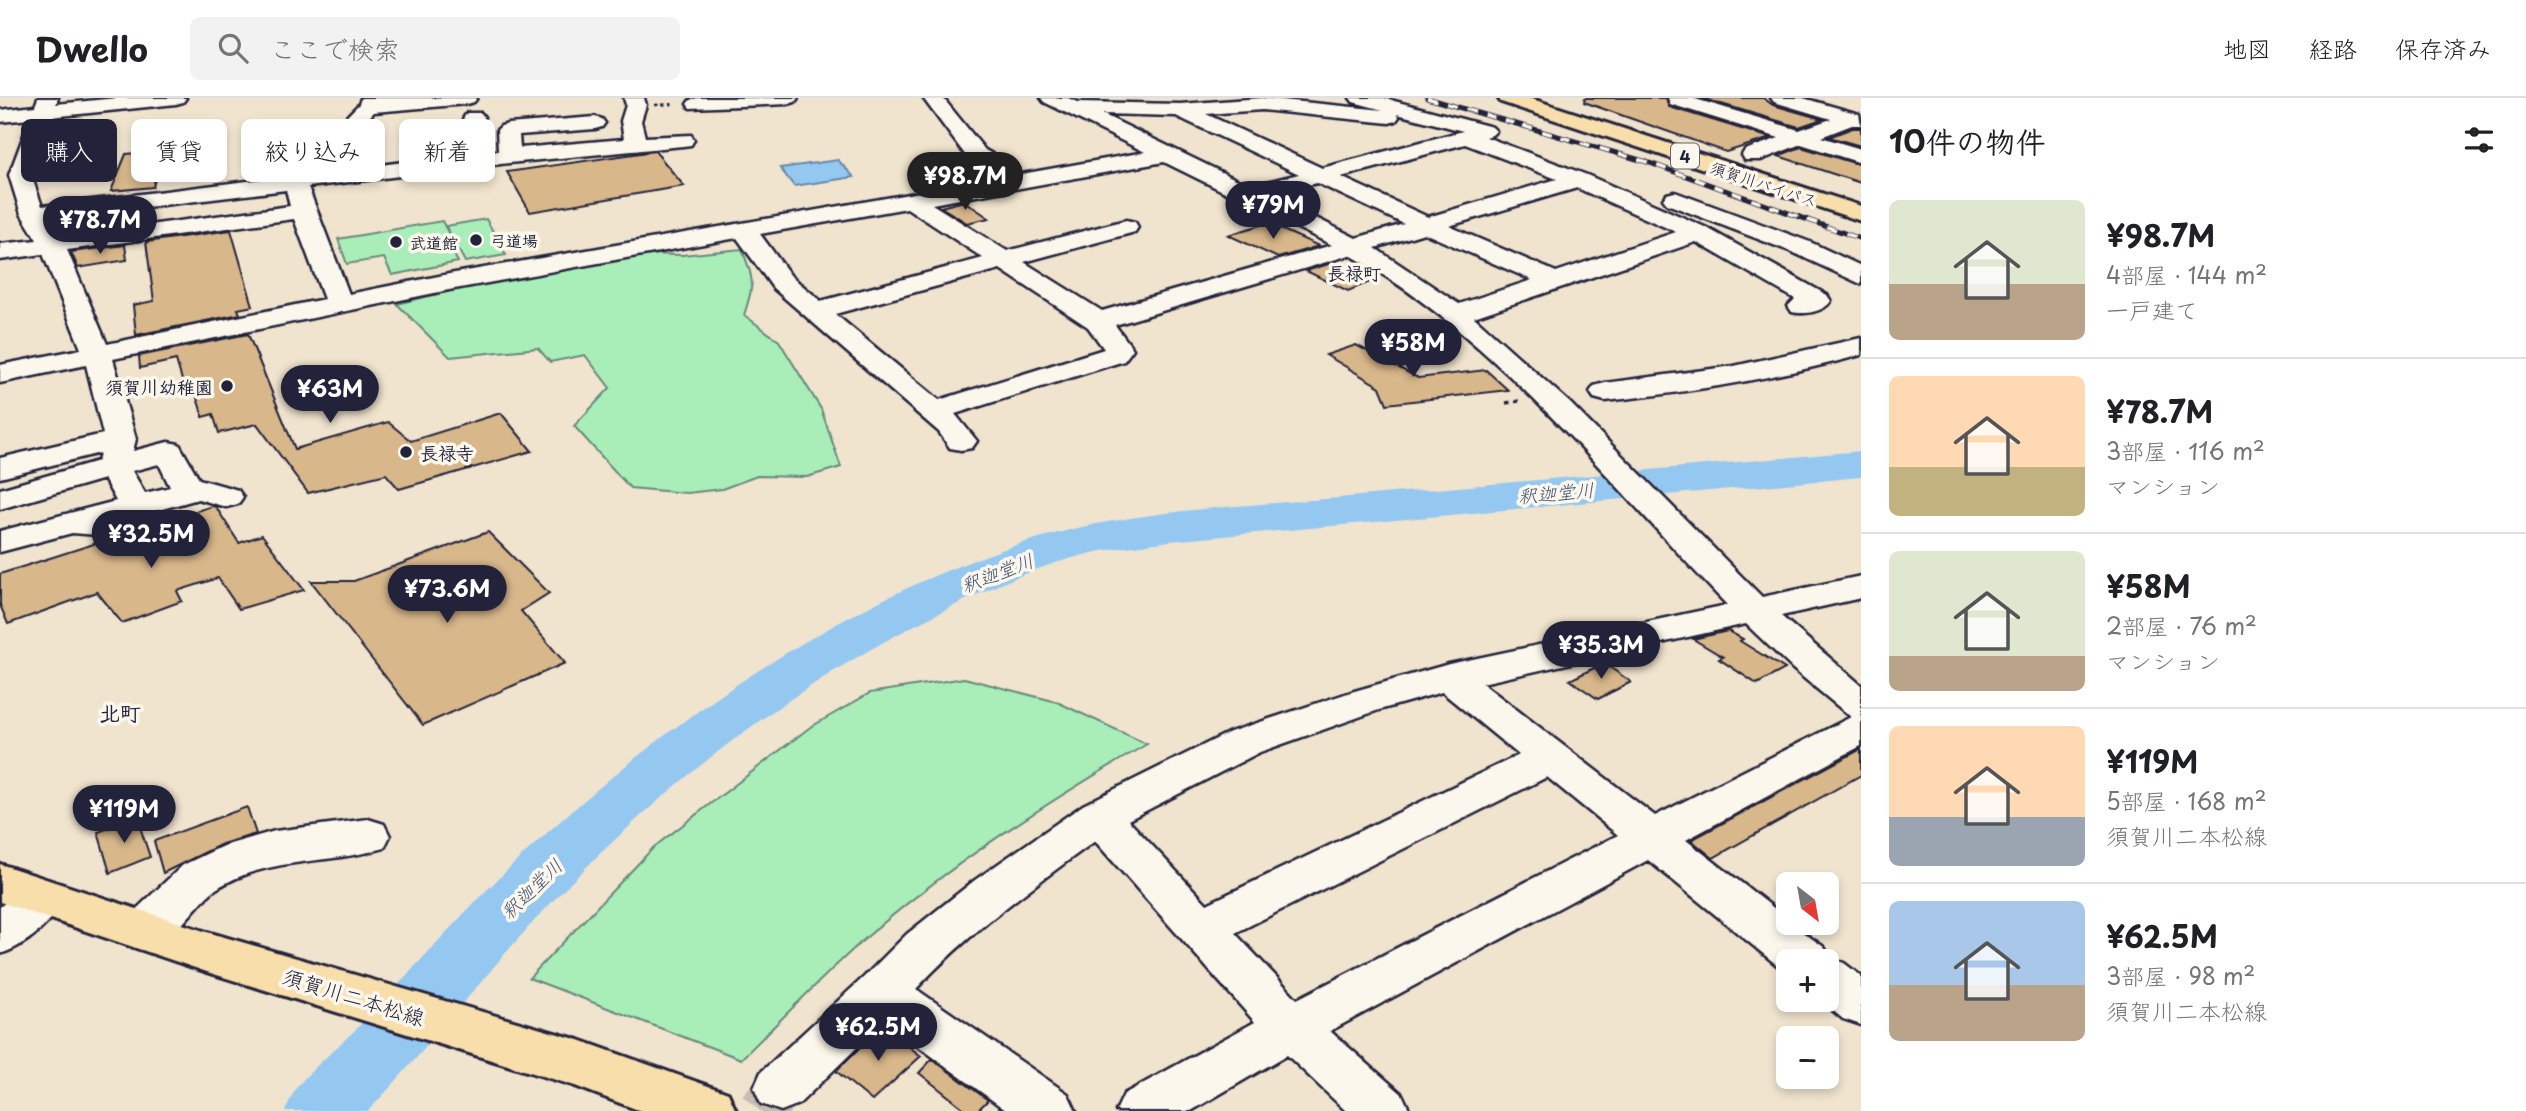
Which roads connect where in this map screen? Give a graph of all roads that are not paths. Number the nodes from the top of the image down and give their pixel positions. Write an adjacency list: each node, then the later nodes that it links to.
1 (176, 98): 11 (street)
2 (788, 98): 12 (street)
3 (933, 98): 33 (street)
4 (1360, 98): 19 (street)
5 (1508, 98): 37 (main road, 須賀川バイパス / 4)
6 (1533, 98): 34 (main road, 須賀川バイパス / 4)
7 (1682, 98): 20 (street)
8 (1781, 98): 18 (street)
9 (370, 102): 13 (street); 17 (street)
10 (1062, 102): 15 (street); 23 (street)
11 (46, 104): 16 (street); 29 (street)
12 (696, 104)
13 (470, 108)
14 (634, 108): 22 (street); 25 (street)
15 (1180, 110): 19 (street); 28 (street)
16 (0, 116)
17 (354, 119)
18 (1857, 120): 20 (street)
19 (1466, 130): 28 (street); 30 (street); 46 (street)
20 (1800, 138): 24 (street); 26 (street)
21 (683, 140): 22 (street)
22 (636, 144): 25 (street)
23 (1167, 155): 32 (street); 33 (street)
24 (1753, 155)
25 (509, 156): 27 (street)
26 (1861, 156)
27 (495, 158)
28 (1324, 175): 32 (street); 38 (street)
29 (10, 176): 36 (street)
30 (1579, 180): 38 (street); 41 (street)
31 (295, 182): 35 (street); 36 (street)
32 (1248, 194): 43 (street)
33 (908, 200): 40 (street); 45 (street)
34 (1861, 205)
35 (303, 211): 42 (street); 48 (street)
36 (33, 214): 42 (street)
37 (1861, 215)
38 (1426, 225): 43 (street); 47 (street)
39 (1126, 227): 45 (street)
40 (743, 229): 48 (street); 50 (street)
41 (1698, 233): 47 (street); 49 (street)
42 (52, 244): 44 (street); 54 (street)
43 (1353, 246): 51 (street); 52 (street)
44 (0, 252)
45 (1001, 260): 50 (street); 52 (street)
46 (1861, 276)
47 (1556, 281): 51 (street)
48 (340, 303): 54 (street)
49 (1801, 306)
50 (818, 310): 59 (street)
51 (1443, 318): 68 (street)
52 (1098, 321): 59 (street)
53 (1861, 346): 55 (street)
54 (97, 353): 56 (street); 61 (street)
55 (1816, 359): 57 (street); 58 (street)
56 (0, 374)
57 (1797, 389)
58 (1605, 392)
59 (934, 411): 60 (street)
60 (961, 441)
61 (117, 453): 62 (street); 63 (street); 65 (street)
62 (1, 489): 66 (street)
63 (189, 491): 64 (street); 65 (street)
64 (226, 497)
65 (136, 506): 66 (street)
66 (7, 540)
67 (1861, 587): 68 (street)
68 (1751, 609): 69 (street); 70 (street)
69 (1449, 677): 72 (street); 73 (street)
70 (1861, 706)
71 (1861, 728): 75 (street)
72 (1549, 758): 75 (street); 77 (street)
73 (1098, 816): 77 (street); 82 (street)
74 (368, 836): 78 (street)
75 (1653, 838): 80 (street); 84 (street)
76 (21, 890): 78 (main road, 須賀川二本松線); 79 (street)
77 (1202, 928): 84 (street)
78 (144, 931): 86 (main road, 須賀川二本松線)
79 (0, 935)
80 (1792, 949)
81 (1839, 986): 83 (street)
82 (882, 992): 85 (street); 87 (street)
83 (1861, 1004)
84 (1291, 1027): 88 (street); 89 (street)
85 (780, 1088)
86 (708, 1111)
87 (1049, 1111)
88 (1143, 1111)
89 (1383, 1111)

